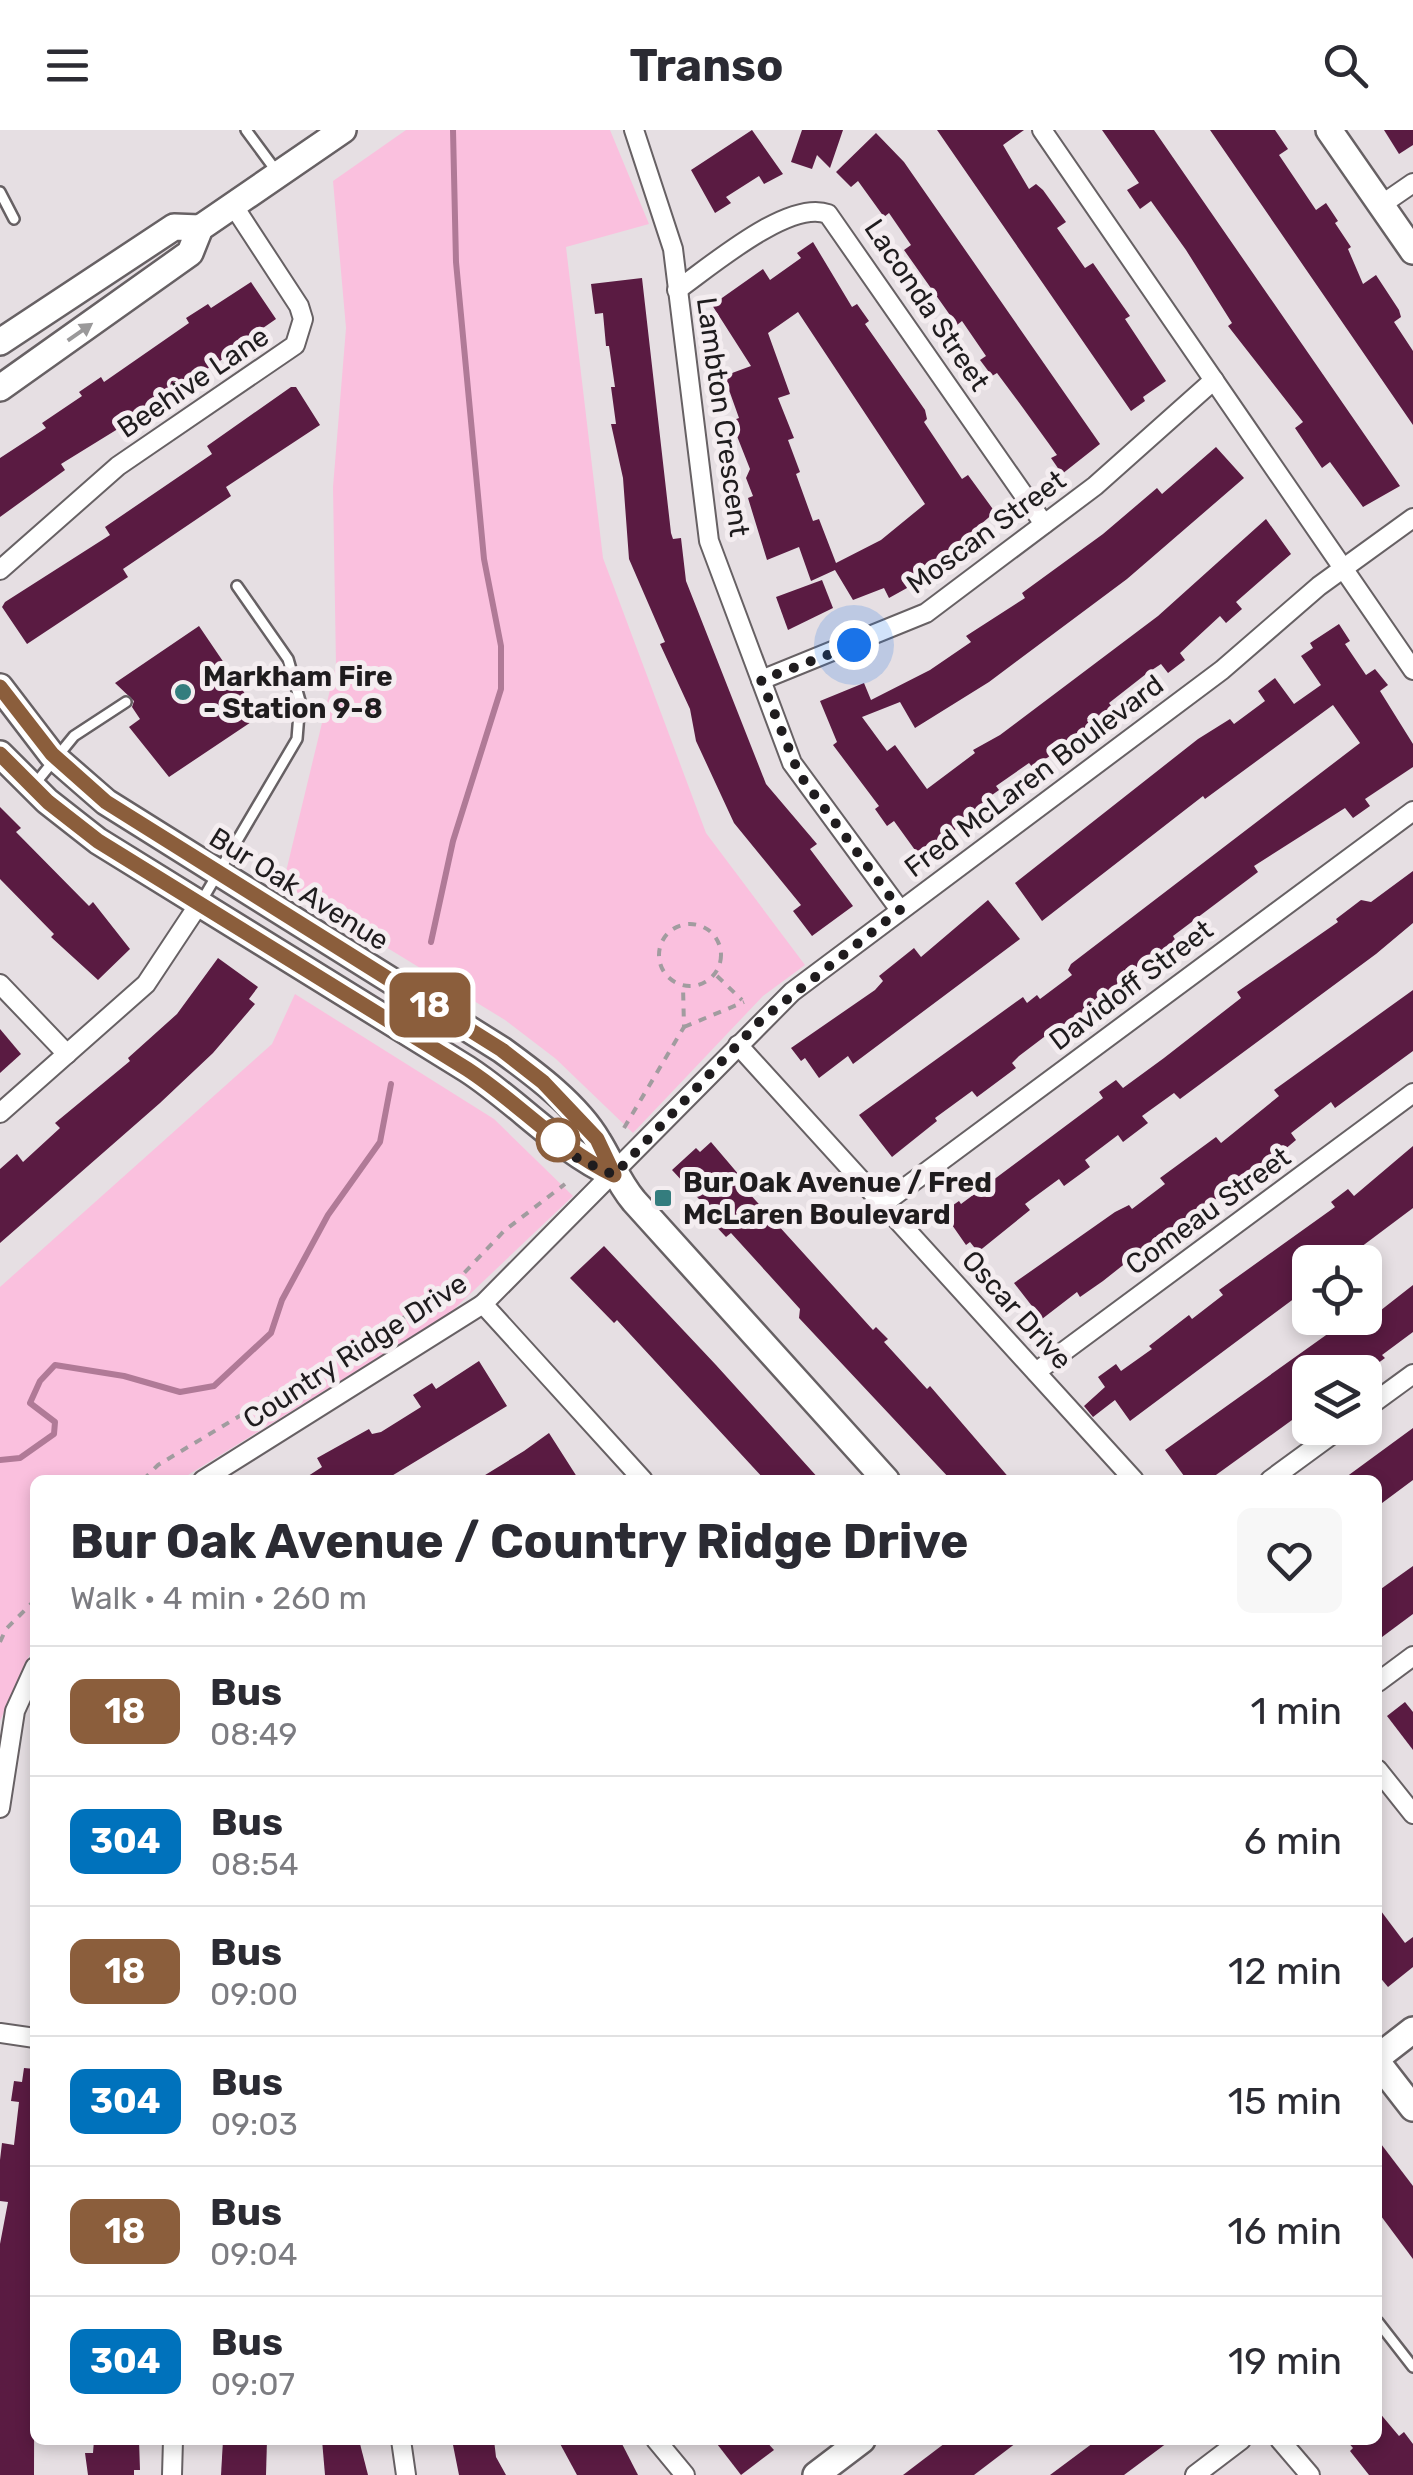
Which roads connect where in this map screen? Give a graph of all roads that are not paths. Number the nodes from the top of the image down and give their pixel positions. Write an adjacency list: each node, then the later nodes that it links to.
1 (246, 130): 6 (lane)
2 (344, 130): 6 (street)
3 (634, 130): 14 (street, Lambton Crescent)
4 (1042, 130): 16 (street)
5 (1329, 130): 9 (street)
6 (278, 174): 10 (street)
7 (1413, 183): 9 (street)
8 (0, 192): 11 (lane)
9 (1381, 204): 13 (street)
10 (232, 205): 12 (street); 21 (street, Beehive Lane)
11 (14, 218)
12 (200, 228): 15 (street); 17 (street, one-way to 12)
13 (1413, 252)
14 (677, 290): 19 (street, Laconda Street); 24 (street, Lambton Crescent)
15 (0, 342)
16 (1214, 380): 19 (street, Moscan Street); 20 (street)
17 (0, 388)
18 (1413, 518): 20 (street, Fred McLaren Boulevard)
19 (1044, 524): 24 (street, Moscan Street)
20 (1342, 568): 23 (street); 33 (street, Fred McLaren Boulevard)
21 (0, 570)
22 (237, 586): 31 (lane)
23 (1413, 670)
24 (761, 680): 33 (street, Lambton Crescent)
25 (0, 687): 28 (street, Bur Oak Avenue)
26 (126, 702): 28 (lane)
27 (0, 754): 29 (street, Bur Oak Avenue)
28 (56, 758): 29 (lane); 31 (street, Bur Oak Avenue)
29 (32, 788): 32 (street, Bur Oak Avenue)
30 (1413, 810): 40 (street, Davidoff Street)
31 (217, 874): 32 (lane); 39 (street, Bur Oak Avenue)
32 (199, 904): 36 (street); 39 (street, Bur Oak Avenue)
33 (900, 910): 35 (street, Fred McLaren Boulevard)
34 (0, 984): 36 (street)
35 (738, 1044): 39 (street, Fred McLaren Boulevard); 40 (street, Oscar Drive)
36 (67, 1054): 38 (street)
37 (1413, 1093): 42 (street, Comeau Street)
38 (0, 1113)
39 (614, 1175): 41 (street, Country Ridge Drive); 48 (street, Bur Oak Avenue)
40 (883, 1204): 42 (street, Oscar Drive)
41 (484, 1304): 46 (street, Country Ridge Drive); 47 (street)
42 (1036, 1372): 49 (street, Oscar Drive)
43 (1413, 1374): 44 (street)
44 (1382, 1397)
45 (1318, 1445): 50 (street)
46 (211, 1475)
47 (635, 1475)
48 (882, 1475)
49 (1129, 1475)
50 (1277, 1475)
51 (1413, 1656): 53 (street)
52 (30, 1677): 55 (street)
53 (1382, 1679)
54 (1382, 1775): 56 (street)
55 (0, 1808)
56 (1413, 1814)
57 (1413, 2030): 60 (street)
58 (0, 2033): 59 (street)
59 (30, 2037)
60 (1382, 2057)
61 (1382, 2065): 62 (street)
62 (1413, 2108)
63 (1382, 2327): 64 (lane)
64 (1413, 2367)
65 (173, 2445): 71 (street)
66 (402, 2445): 72 (street)
67 (660, 2445): 73 (street)
68 (855, 2445): 74 (street)
69 (1234, 2445): 75 (street)
70 (1284, 2445): 76 (street)
71 (172, 2475)
72 (406, 2475)
73 (685, 2475)
74 (816, 2475)
75 (1194, 2475)
76 (1310, 2475)

